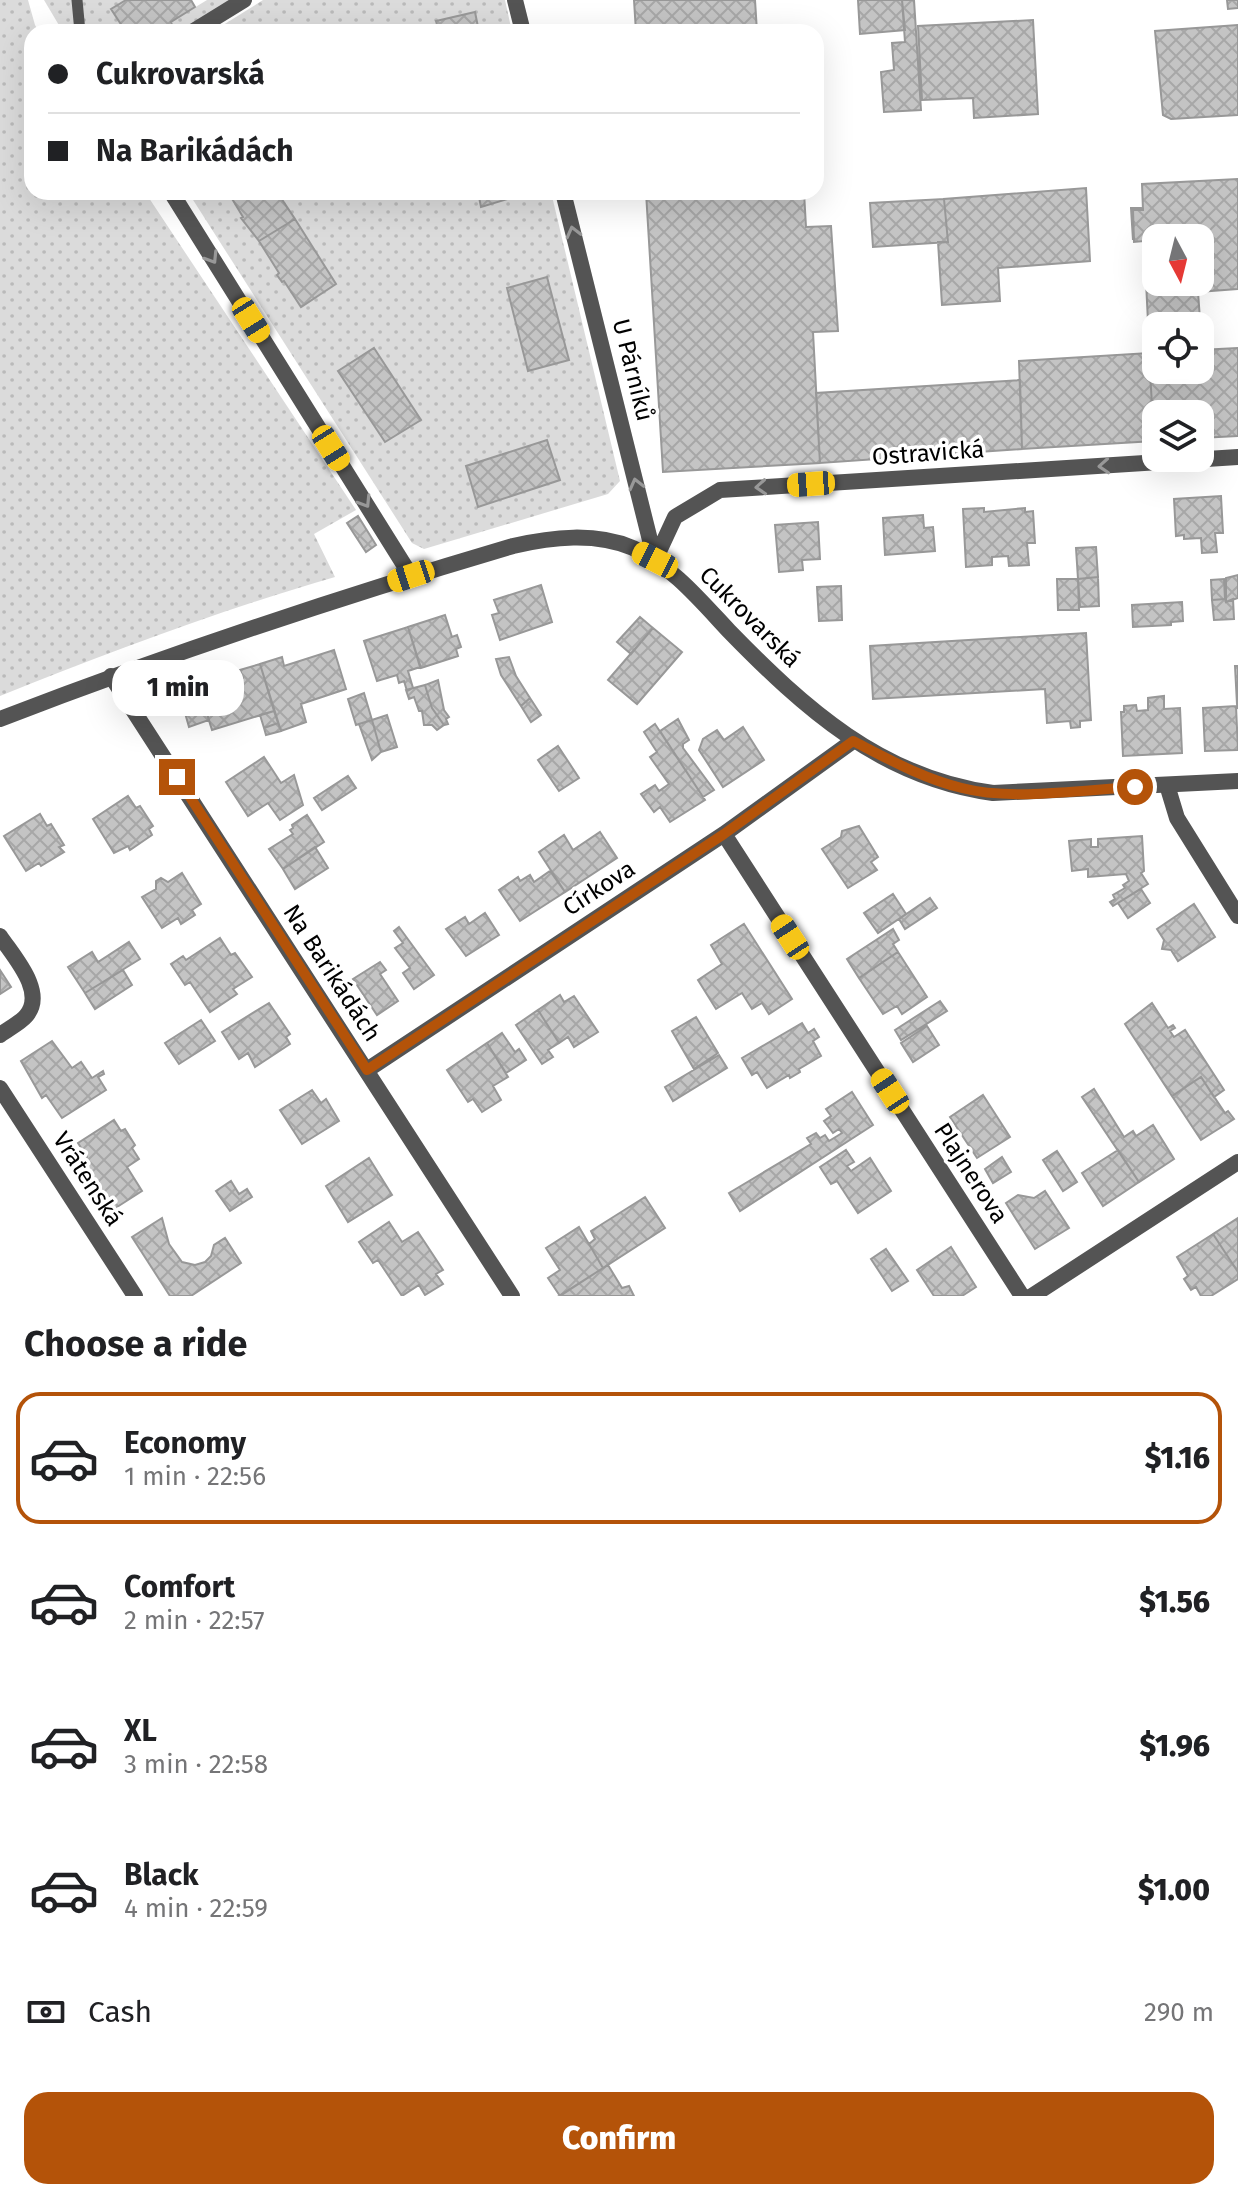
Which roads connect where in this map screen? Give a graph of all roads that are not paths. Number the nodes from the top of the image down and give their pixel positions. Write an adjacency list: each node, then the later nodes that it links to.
1 (77, 0): 4 (lane)
2 (244, 0): 5 (street)
3 (515, 0): 6 (street)
4 (79, 24)
5 (205, 24)
6 (521, 24)
7 (176, 200): 11 (street, one-way to 11)
8 (565, 200): 10 (street, U Párníků, one-way to 8)
9 (1238, 457): 10 (street, Ostravická, one-way to 10)
10 (655, 560): 11 (street, Cukrovarská); 14 (street, Cukrovarská)
11 (411, 576): 12 (street, Cukrovarská)
12 (111, 676): 13 (street, Cukrovarská); 21 (street, Na Barikádách)
13 (0, 719)
14 (853, 741): 16 (street, Cukrovarská); 17 (street, Církova)
15 (1238, 781): 16 (street, Cukrovarská)
16 (1167, 785): 18 (street)
17 (724, 834): 21 (street, Církova); 26 (street, Plajnerova)
18 (1238, 916)
19 (0, 936): 20 (street)
20 (0, 1035)
21 (367, 1070): 25 (street, Na Barikádách)
22 (0, 1088): 24 (street, Vrátenská)
23 (1238, 1162): 27 (street)
24 (135, 1296)
25 (512, 1296)
26 (1022, 1296)
27 (1032, 1296)

